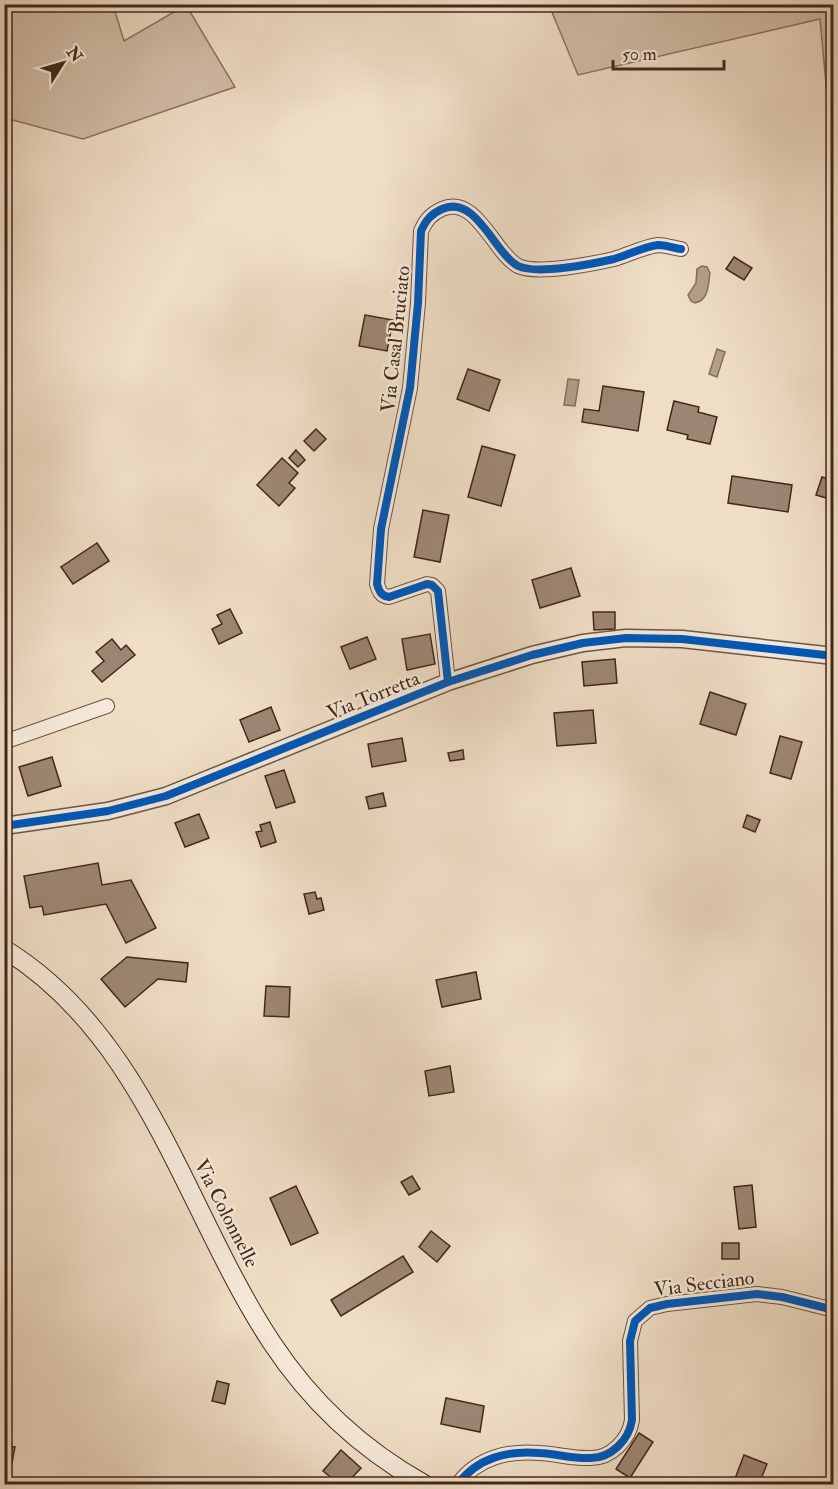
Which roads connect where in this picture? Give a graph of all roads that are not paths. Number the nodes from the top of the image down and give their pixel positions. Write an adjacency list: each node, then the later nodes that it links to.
1 (681, 249): 3 (street, Via Casal Bruciato)
2 (834, 656): 3 (street, Via Torretta)
3 (448, 682): 6 (street, Via Torretta)
4 (107, 706): 5 (street)
5 (4, 741)
6 (4, 826)
7 (4, 949): 9 (main road, Via Colonnelle)
8 (834, 1310): 10 (street, Via Secciano)
9 (424, 1485)
10 (458, 1485)

